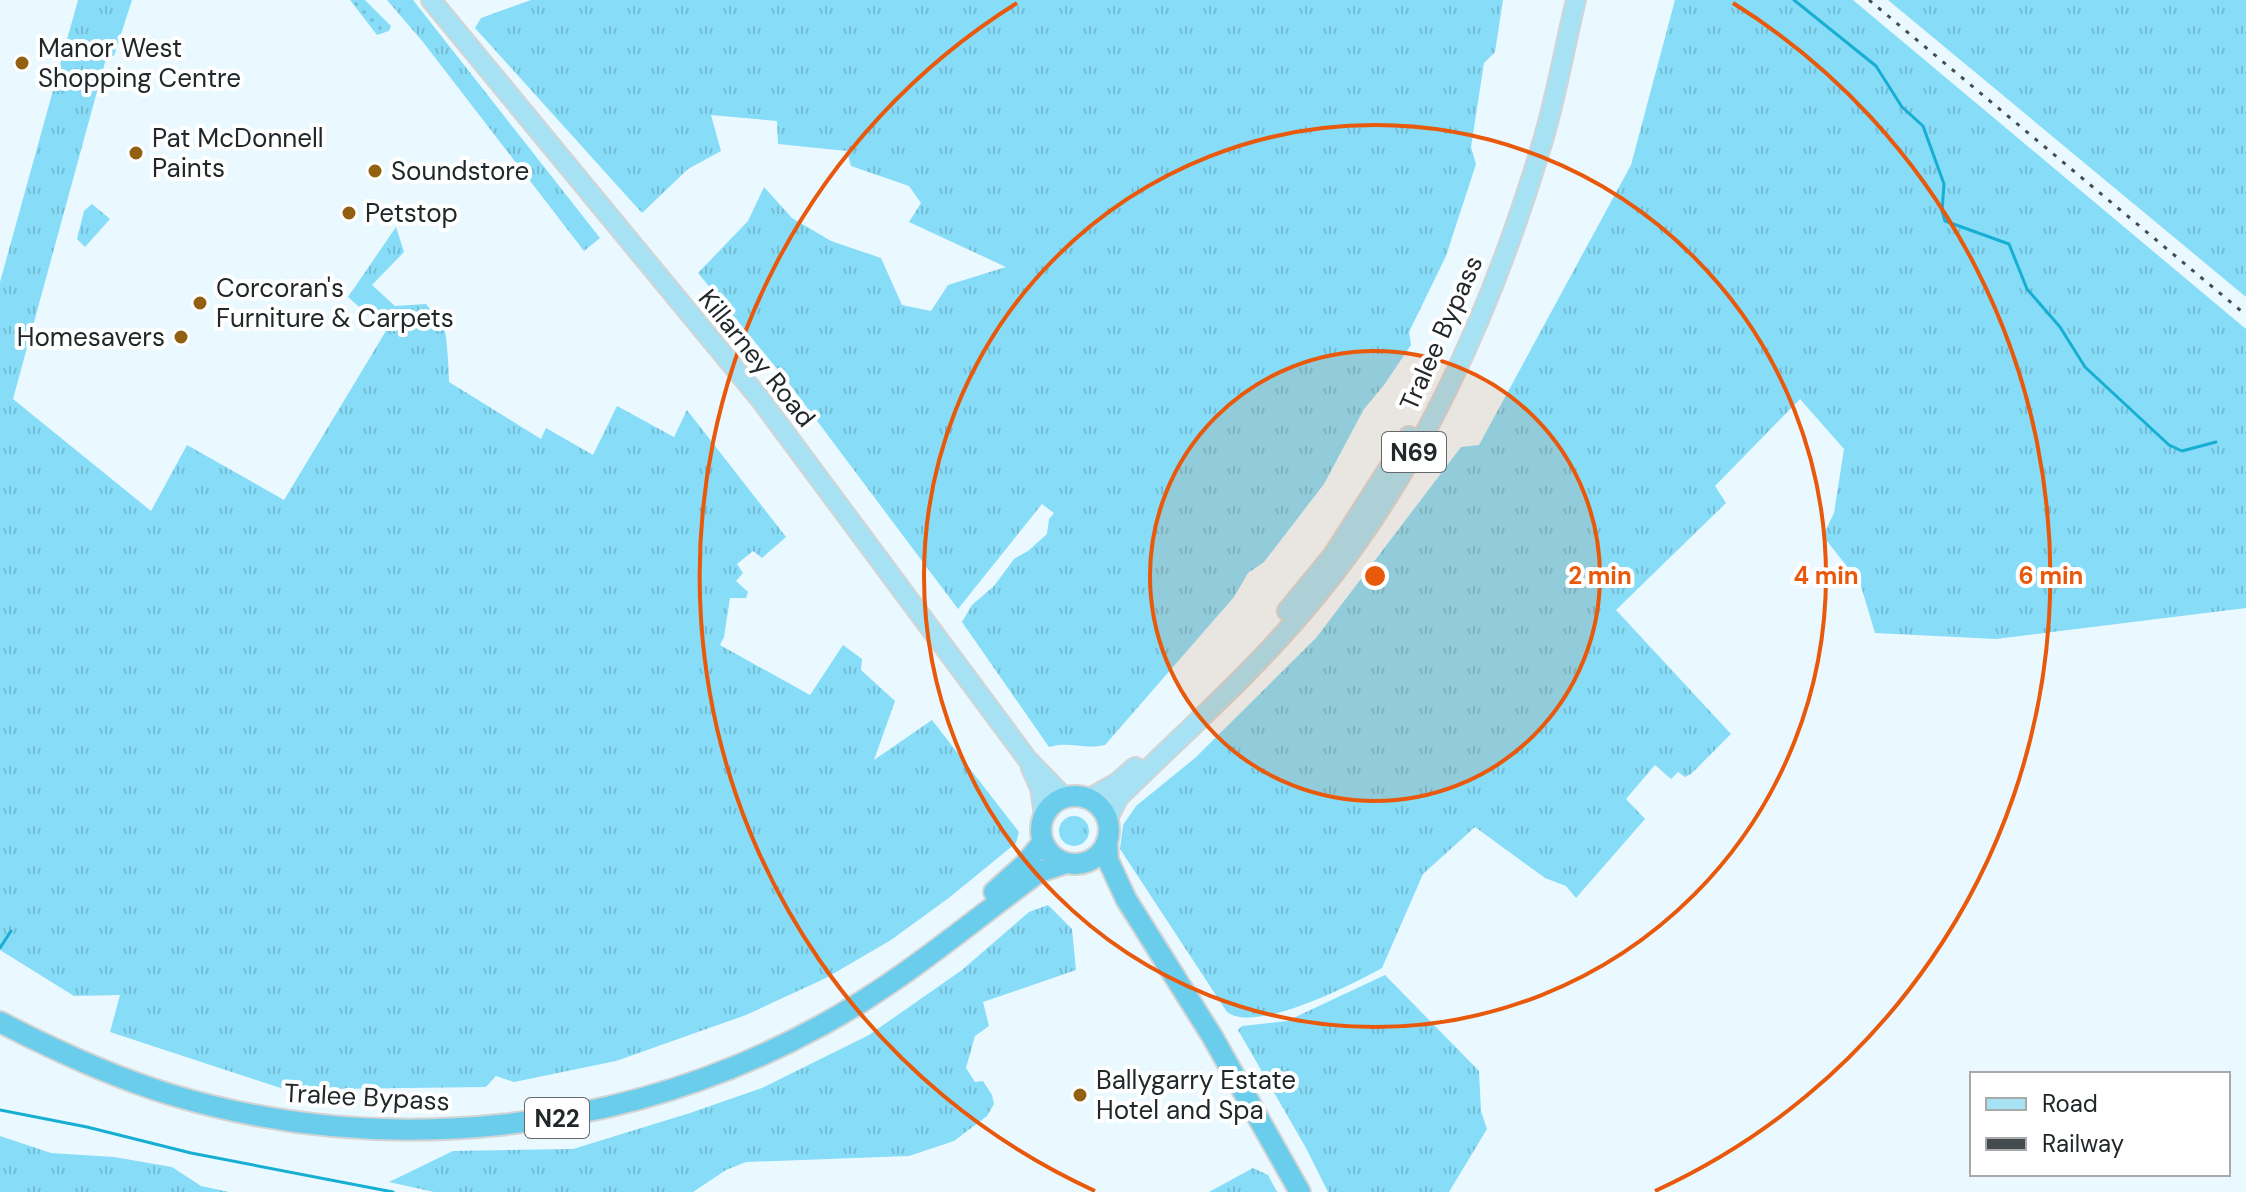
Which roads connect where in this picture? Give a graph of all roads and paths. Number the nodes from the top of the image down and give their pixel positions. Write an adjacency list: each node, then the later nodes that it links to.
1 (431, 0): 4 (main road, Killarney Road)
2 (1567, 0): 6 (main road, Tralee Bypass / N69)
3 (1576, 0): 8 (main road, Tralee Bypass / N69)
4 (1028, 760): 5 (main road, Killarney Road); 7 (main road, Killarney Road)
5 (1065, 798): 6 (highway); 7 (highway)
6 (1088, 799): 8 (highway)
7 (1044, 815): 9 (highway)
8 (1107, 830): 10 (highway, N22); 11 (highway)
9 (1043, 842): 10 (highway); 12 (highway, Tralee Bypass / N22)
10 (1074, 863): 11 (highway); 13 (highway, Tralee Bypass / N22)
11 (1126, 899): 14 (highway)
12 (0, 1009)
13 (0, 1022)
14 (1300, 1192)

